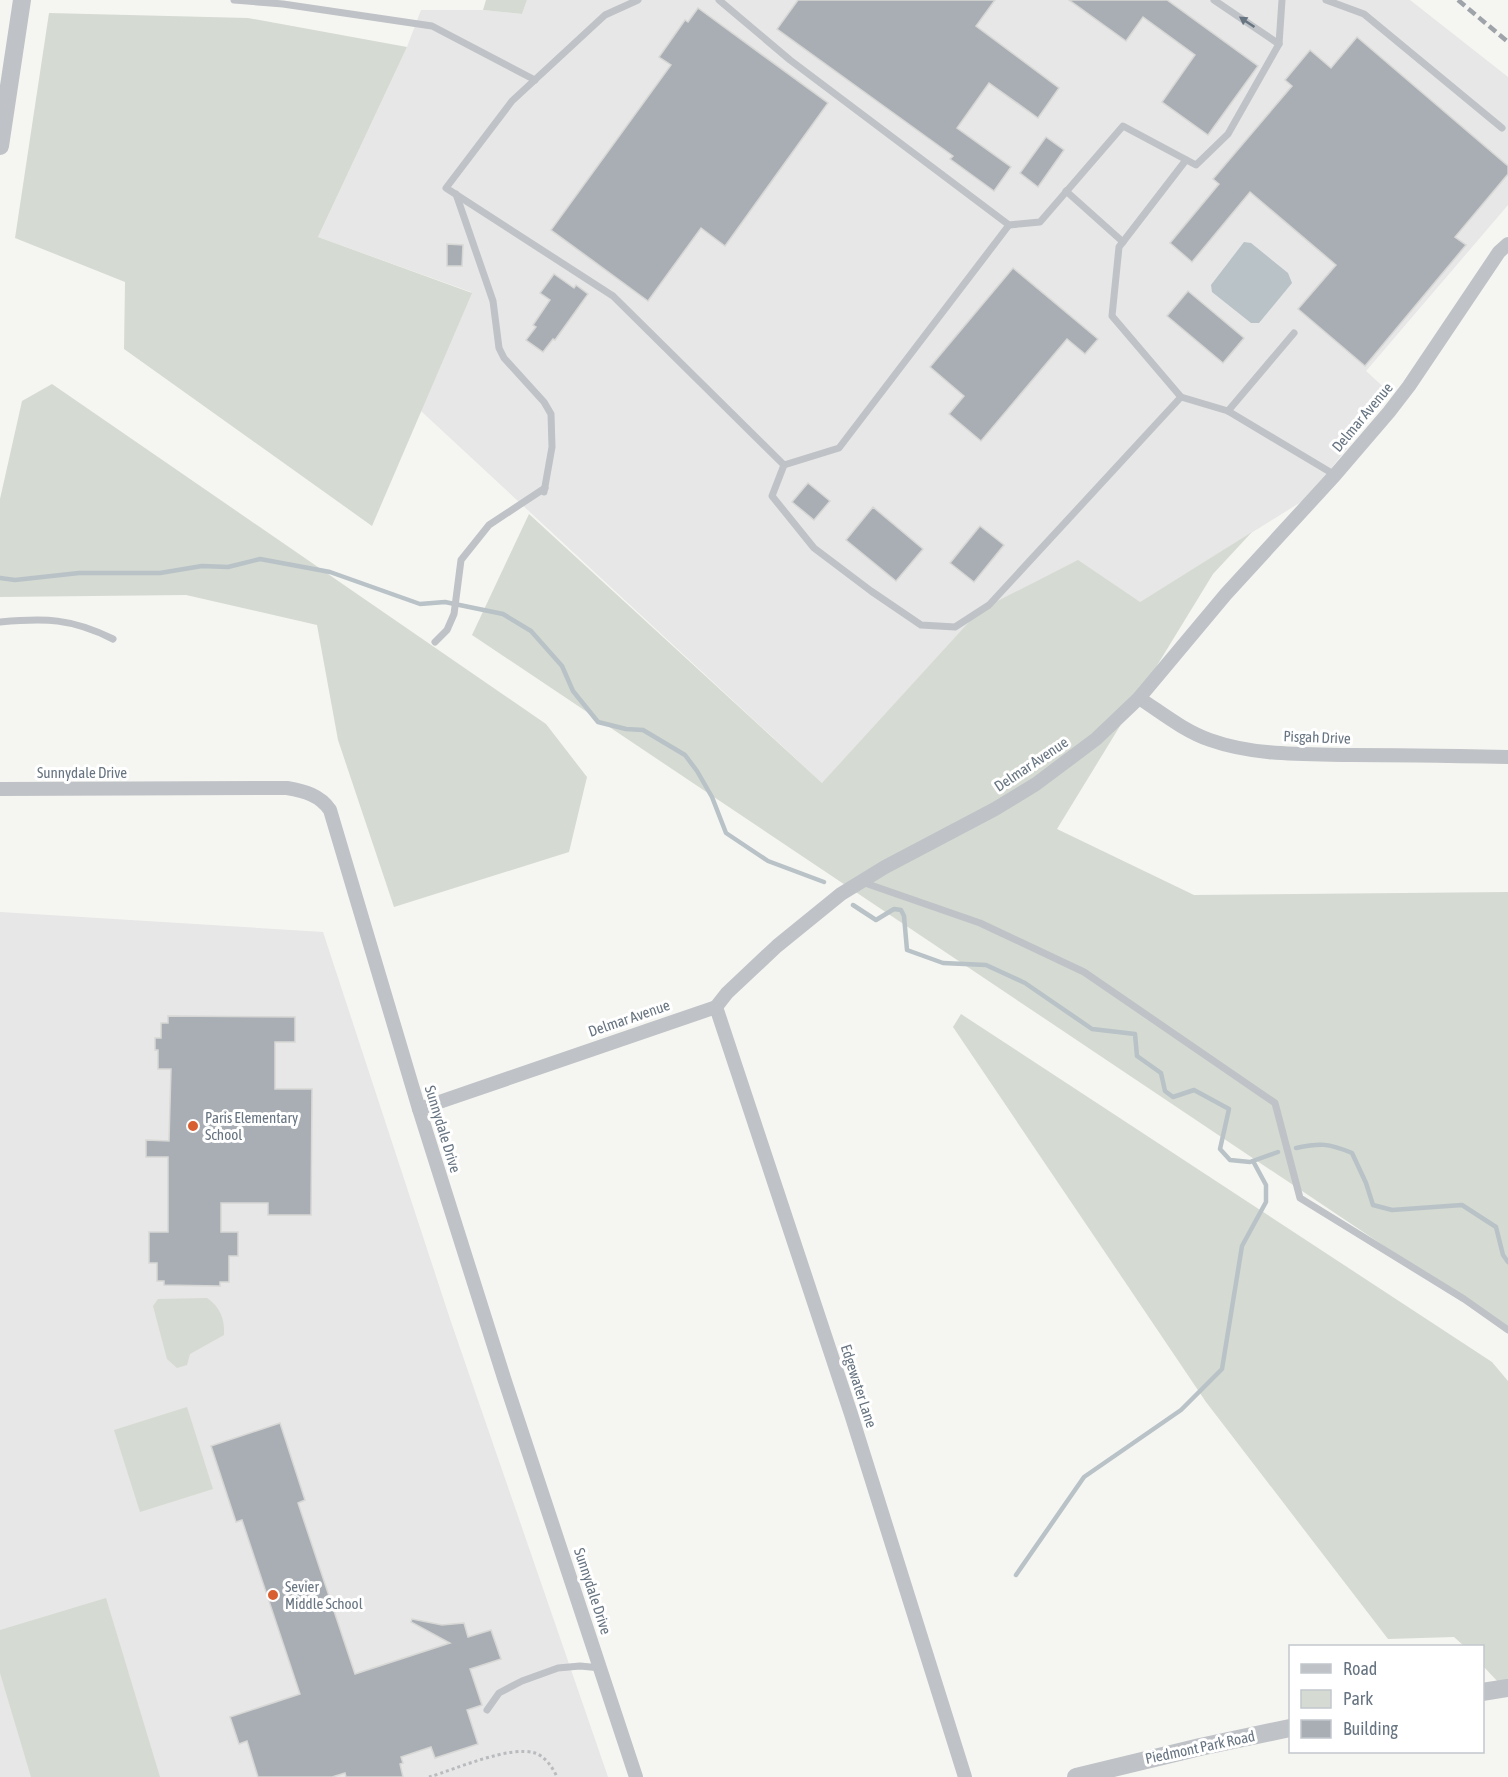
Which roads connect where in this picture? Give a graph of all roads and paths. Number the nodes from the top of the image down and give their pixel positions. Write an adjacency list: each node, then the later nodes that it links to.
1 (22, 0): 11 (street)
2 (234, 0): 9 (lane)
3 (638, 0): 9 (lane)
4 (719, 0): 15 (lane)
5 (1214, 0): 8 (lane, one-way to 5)
6 (1282, 0): 8 (lane)
7 (1326, 0): 10 (lane)
8 (1280, 44): 12 (lane)
9 (535, 80): 14 (lane)
10 (1502, 128)
11 (0, 147)
12 (1186, 160): 13 (lane); 16 (lane)
13 (1066, 191): 15 (lane); 16 (lane)
14 (456, 195): 21 (lane); 25 (lane)
15 (1009, 225): 21 (lane)
16 (1123, 242): 19 (lane)
17 (1508, 244): 22 (street, Delmar Avenue)
18 (1294, 333): 20 (lane)
19 (1181, 397): 20 (lane); 21 (lane)
20 (1228, 411): 22 (lane)
21 (784, 465)
22 (1335, 475): 26 (street, Delmar Avenue)
23 (0, 622): 24 (lane)
24 (113, 639)
25 (435, 642)
26 (1139, 698): 27 (street, Pisgah Drive); 29 (street, Delmar Avenue)
27 (1508, 757)
28 (0, 789): 31 (street, Sunnydale Drive)
29 (861, 882): 30 (street, Delmar Avenue); 32 (lane)
30 (716, 1007): 31 (street, Delmar Avenue); 42 (street, Edgewater Lane)
31 (419, 1109): 33 (street, Sunnydale Drive)
32 (1508, 1330)
33 (601, 1668): 36 (lane); 41 (street, Sunnydale Drive)
34 (1508, 1688): 35 (street)
35 (1484, 1692)
36 (487, 1710)
37 (1289, 1728): 38 (street, Piedmont Park Road)
38 (1117, 1772): 43 (street, Piedmont Park Road)
39 (429, 1777): 40 (path)
40 (557, 1777)
41 (636, 1777)
42 (965, 1777)
43 (1076, 1777)

